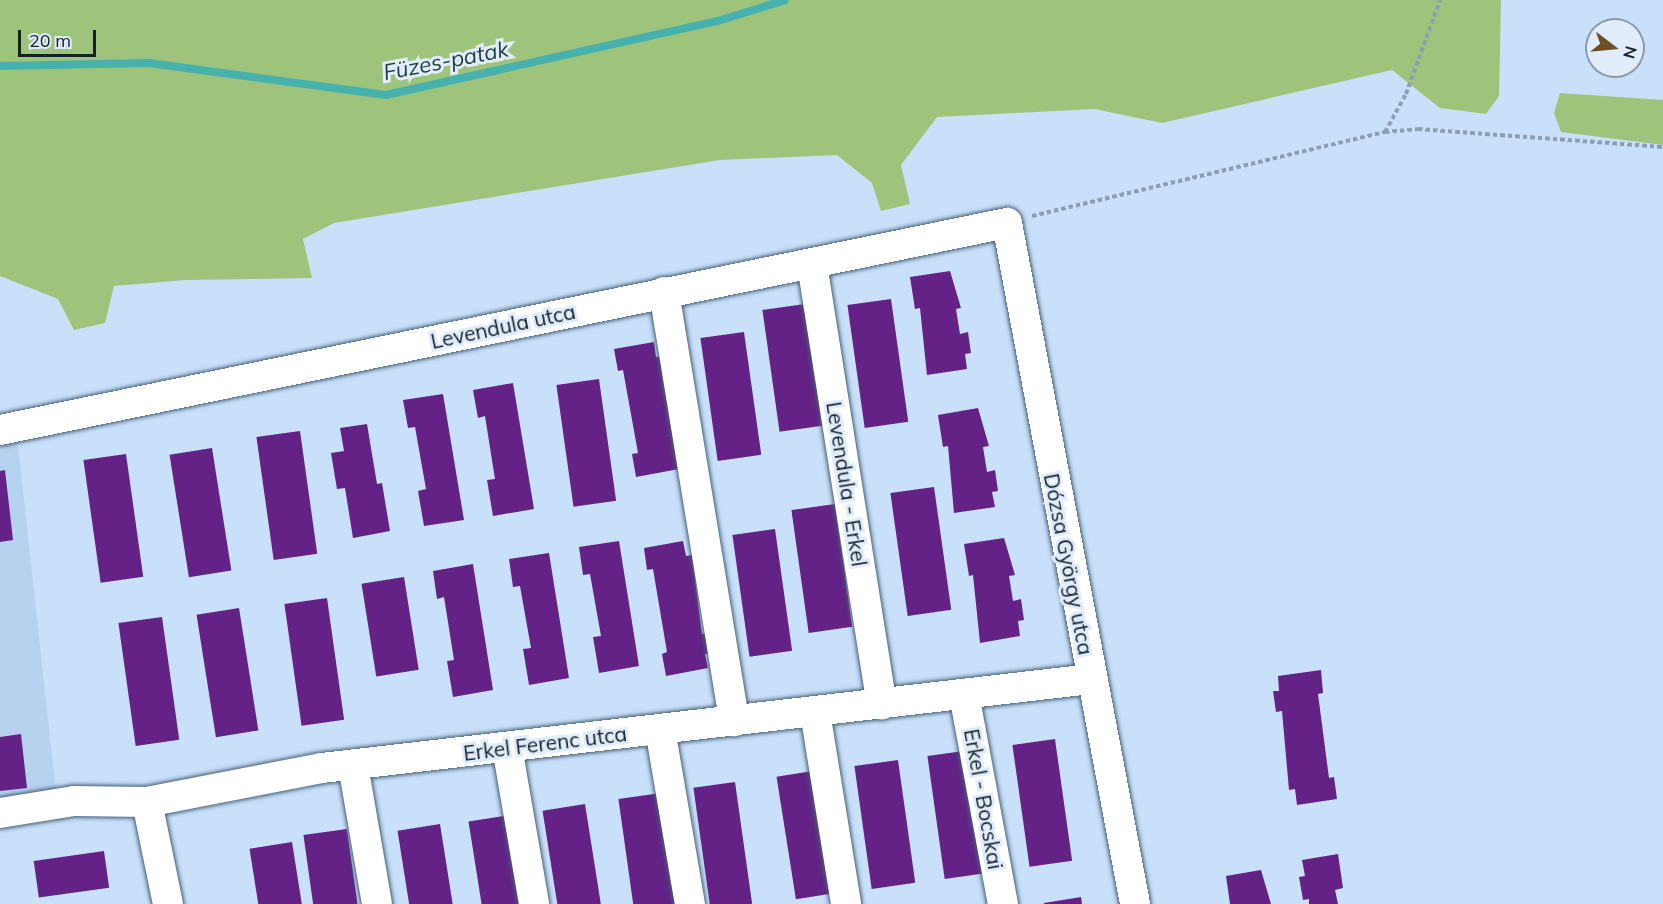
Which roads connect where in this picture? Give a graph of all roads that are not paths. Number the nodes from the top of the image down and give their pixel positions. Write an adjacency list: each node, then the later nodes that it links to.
1 (1007, 223): 2 (street, Levendula utca); 5 (street, Dózsa György utca)
2 (812, 264): 3 (street, Levendula utca); 7 (street, Levendula - Erkel)
3 (664, 292): 4 (street, Levendula utca); 9 (street)
4 (0, 430)
5 (1091, 679): 6 (street, Erkel Ferenc utca); 21 (street, Dózsa György utca)
6 (964, 694): 7 (street, Erkel Ferenc utca); 20 (street, Erkel - Bocskai)
7 (882, 704): 8 (street, Erkel Ferenc utca)
8 (815, 712): 9 (street, Erkel Ferenc utca); 19 (street)
9 (734, 721): 10 (street, Erkel Ferenc utca)
10 (660, 729): 11 (street, Erkel Ferenc utca); 18 (street)
11 (507, 747): 12 (street, Erkel Ferenc utca); 17 (street)
12 (353, 765): 13 (street, Erkel Ferenc utca); 16 (street)
13 (147, 802): 14 (street, Erkel Ferenc utca); 15 (street)
14 (0, 813)
15 (168, 904)
16 (377, 904)
17 (534, 904)
18 (690, 904)
19 (846, 904)
20 (1003, 904)
21 (1135, 904)

